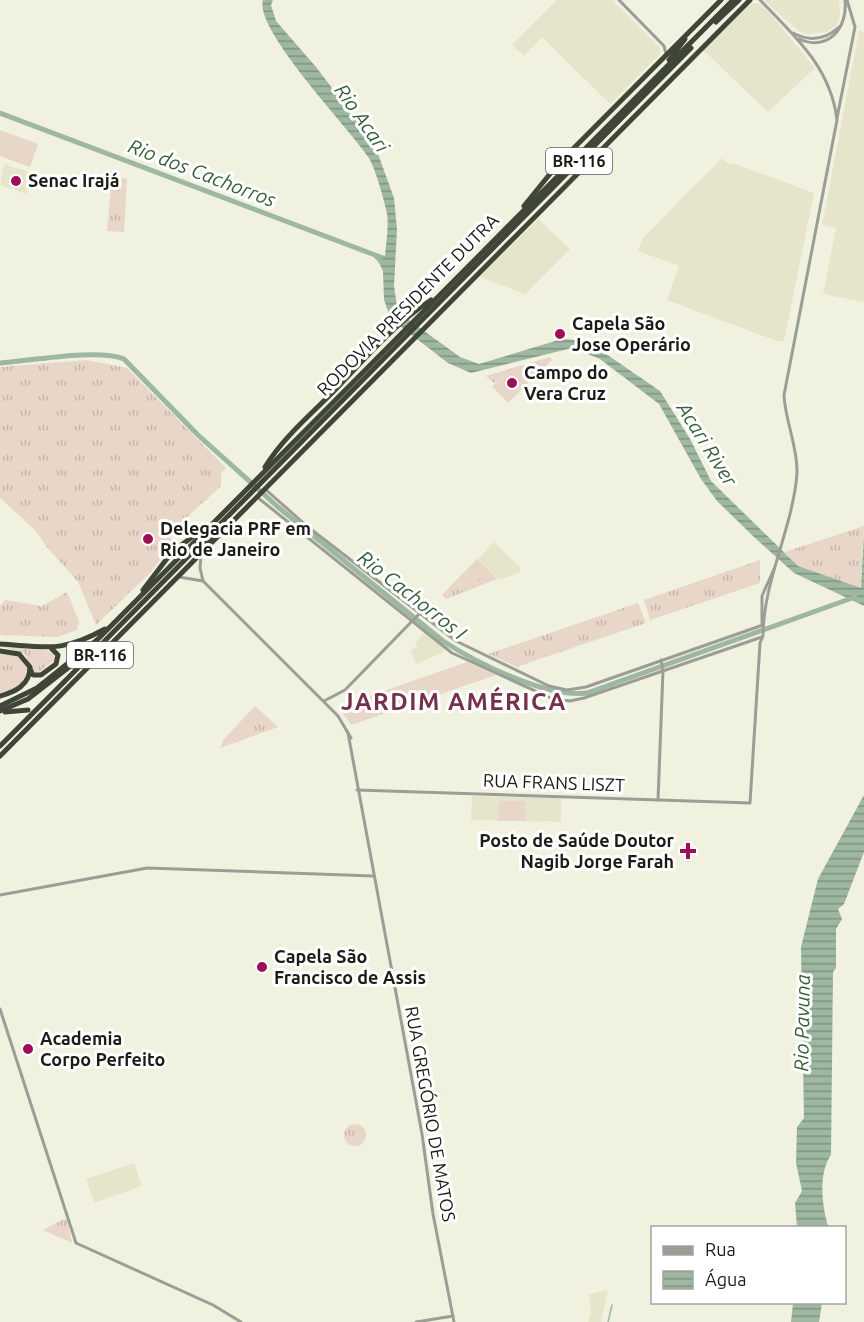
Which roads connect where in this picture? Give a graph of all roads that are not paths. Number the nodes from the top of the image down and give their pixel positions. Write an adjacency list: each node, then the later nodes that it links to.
1 (619, 0): 12 (street)
2 (721, 0): 9 (highway, BR-116)
3 (733, 0): 15 (highway, RODOVIA PRESIDENTE DUTRA / BR-116)
4 (739, 0): 18 (highway, RODOVIA PRESIDENTE DUTRA / BR-116)
5 (760, 0): 10 (street)
6 (846, 0): 8 (street); 16 (street)
7 (750, 1): 17 (highway, BR-116)
8 (842, 22): 10 (street); 11 (street)
9 (697, 23): 13 (highway, BR-116); 15 (highway)
10 (787, 28): 11 (street)
11 (794, 36): 16 (street)
12 (663, 46): 13 (street); 14 (street)
13 (673, 46): 14 (highway, BR-116)
14 (666, 54): 19 (highway, BR-116)
15 (658, 75): 19 (highway, RODOVIA PRESIDENTE DUTRA / BR-116)
16 (837, 120): 33 (street)
17 (617, 135): 18 (highway); 26 (highway, BR-116)
18 (573, 167): 21 (highway, RODOVIA PRESIDENTE DUTRA / BR-116)
19 (508, 226): 20 (highway, RODOVIA PRESIDENTE DUTRA / BR-116)
20 (440, 294): 21 (highway, RODOVIA PRESIDENTE DUTRA / BR-116); 24 (highway, BR-116)
21 (417, 321): 22 (highway, RODOVIA PRESIDENTE DUTRA / BR-116)
22 (403, 335): 23 (highway, RODOVIA PRESIDENTE DUTRA / BR-116); 25 (highway, RODOVIA PRESIDENTE DUTRA / BR-116)
23 (374, 360): 24 (highway); 25 (highway, RODOVIA PRESIDENTE DUTRA / BR-116)
24 (324, 401): 25 (highway, BR-116)
25 (259, 478): 27 (highway, RODOVIA PRESIDENTE DUTRA / BR-116)
26 (264, 490): 28 (highway, BR-116); 36 (street)
27 (248, 492): 29 (highway, RODOVIA PRESIDENTE DUTRA / BR-116); 32 (highway, RODOVIA PRESIDENTE DUTRA / BR-116)
28 (257, 497): 30 (highway, BR-116); 37 (street)
29 (217, 519): 40 (highway, RODOVIA PRESIDENTE DUTRA / BR-116); 40 (highway)
30 (235, 520): 31 (highway, BR-116); 32 (highway)
31 (201, 555): 34 (highway, BR-116); 35 (street)
32 (185, 559): 39 (highway, RODOVIA PRESIDENTE DUTRA / BR-116)
33 (775, 568): 38 (street); 38 (street)
34 (179, 577): 35 (street); 49 (highway, BR-116)
35 (203, 581): 53 (street)
36 (418, 615): 37 (street); 48 (street)
37 (413, 620): 50 (street); 53 (street)
38 (763, 627): 41 (street); 45 (street)
39 (117, 628): 49 (highway, BR-116); 57 (highway)
40 (105, 631): 43 (highway); 51 (highway, BR-116)
41 (763, 635): 47 (street); 61 (street, RUA FRANS LISZT)
42 (0, 644): 43 (highway)
43 (50, 647): 46 (highway)
44 (0, 651): 46 (highway)
45 (662, 661): 47 (street); 48 (street)
46 (30, 667): 52 (highway)
47 (663, 670): 50 (street); 61 (street)
48 (526, 677): 50 (street)
49 (66, 684): 54 (highway); 58 (highway, BR-116, bridge); 59 (highway, BR-116)
50 (523, 684)
51 (37, 688): 52 (highway); 55 (highway, BR-116)
52 (0, 698)
53 (324, 701): 60 (street, RUA GREGÓRIO DE MATOS)
54 (47, 704)
55 (0, 706)
56 (28, 710): 57 (highway)
57 (0, 712)
58 (0, 746)
59 (0, 756)
60 (357, 790): 61 (street, RUA FRANS LISZT); 62 (street, RUA GREGÓRIO DE MATOS)
61 (658, 800)
62 (373, 876): 63 (street); 65 (street, RUA GREGÓRIO DE MATOS)
63 (0, 895)
64 (0, 1009): 66 (street)
65 (453, 1316): 67 (street); 68 (street, RUA GREGÓRIO DE MATOS)
66 (241, 1322)
67 (416, 1322)
68 (454, 1322)

